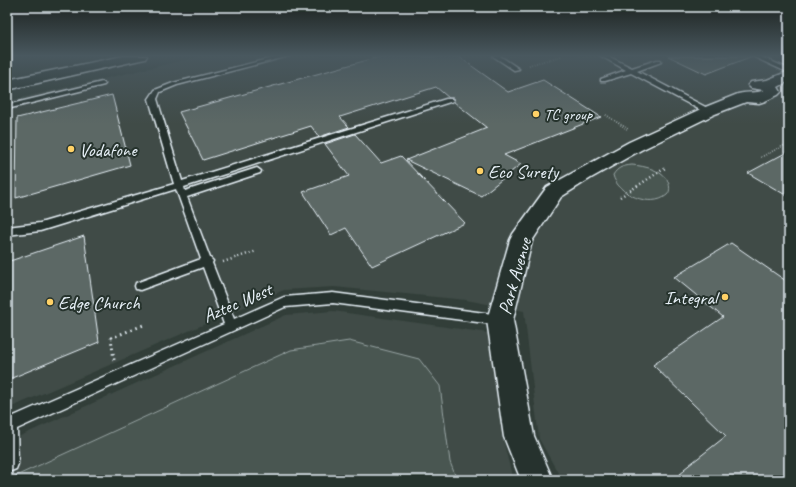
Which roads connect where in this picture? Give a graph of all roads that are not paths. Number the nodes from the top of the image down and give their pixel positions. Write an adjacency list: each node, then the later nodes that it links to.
1 (36, 79): 8 (main road)
2 (196, 79): 13 (lane)
3 (607, 79): 6 (lane)
4 (649, 79): 11 (lane)
5 (782, 79): 11 (main road, Park Avenue)
6 (603, 80)
7 (102, 84): 10 (lane)
8 (7, 85)
9 (449, 101): 13 (lane)
10 (7, 107)
11 (710, 111): 17 (main road, Park Avenue)
12 (257, 171): 13 (lane)
13 (181, 190): 14 (lane); 15 (lane)
14 (8, 232)
15 (209, 264): 16 (lane); 18 (lane)
16 (140, 286)
17 (500, 320): 18 (lane, Aztec West); 21 (main road, Park Avenue)
18 (230, 326): 19 (lane, Aztec West)
19 (9, 426): 20 (lane)
20 (12, 464)
21 (537, 480)

